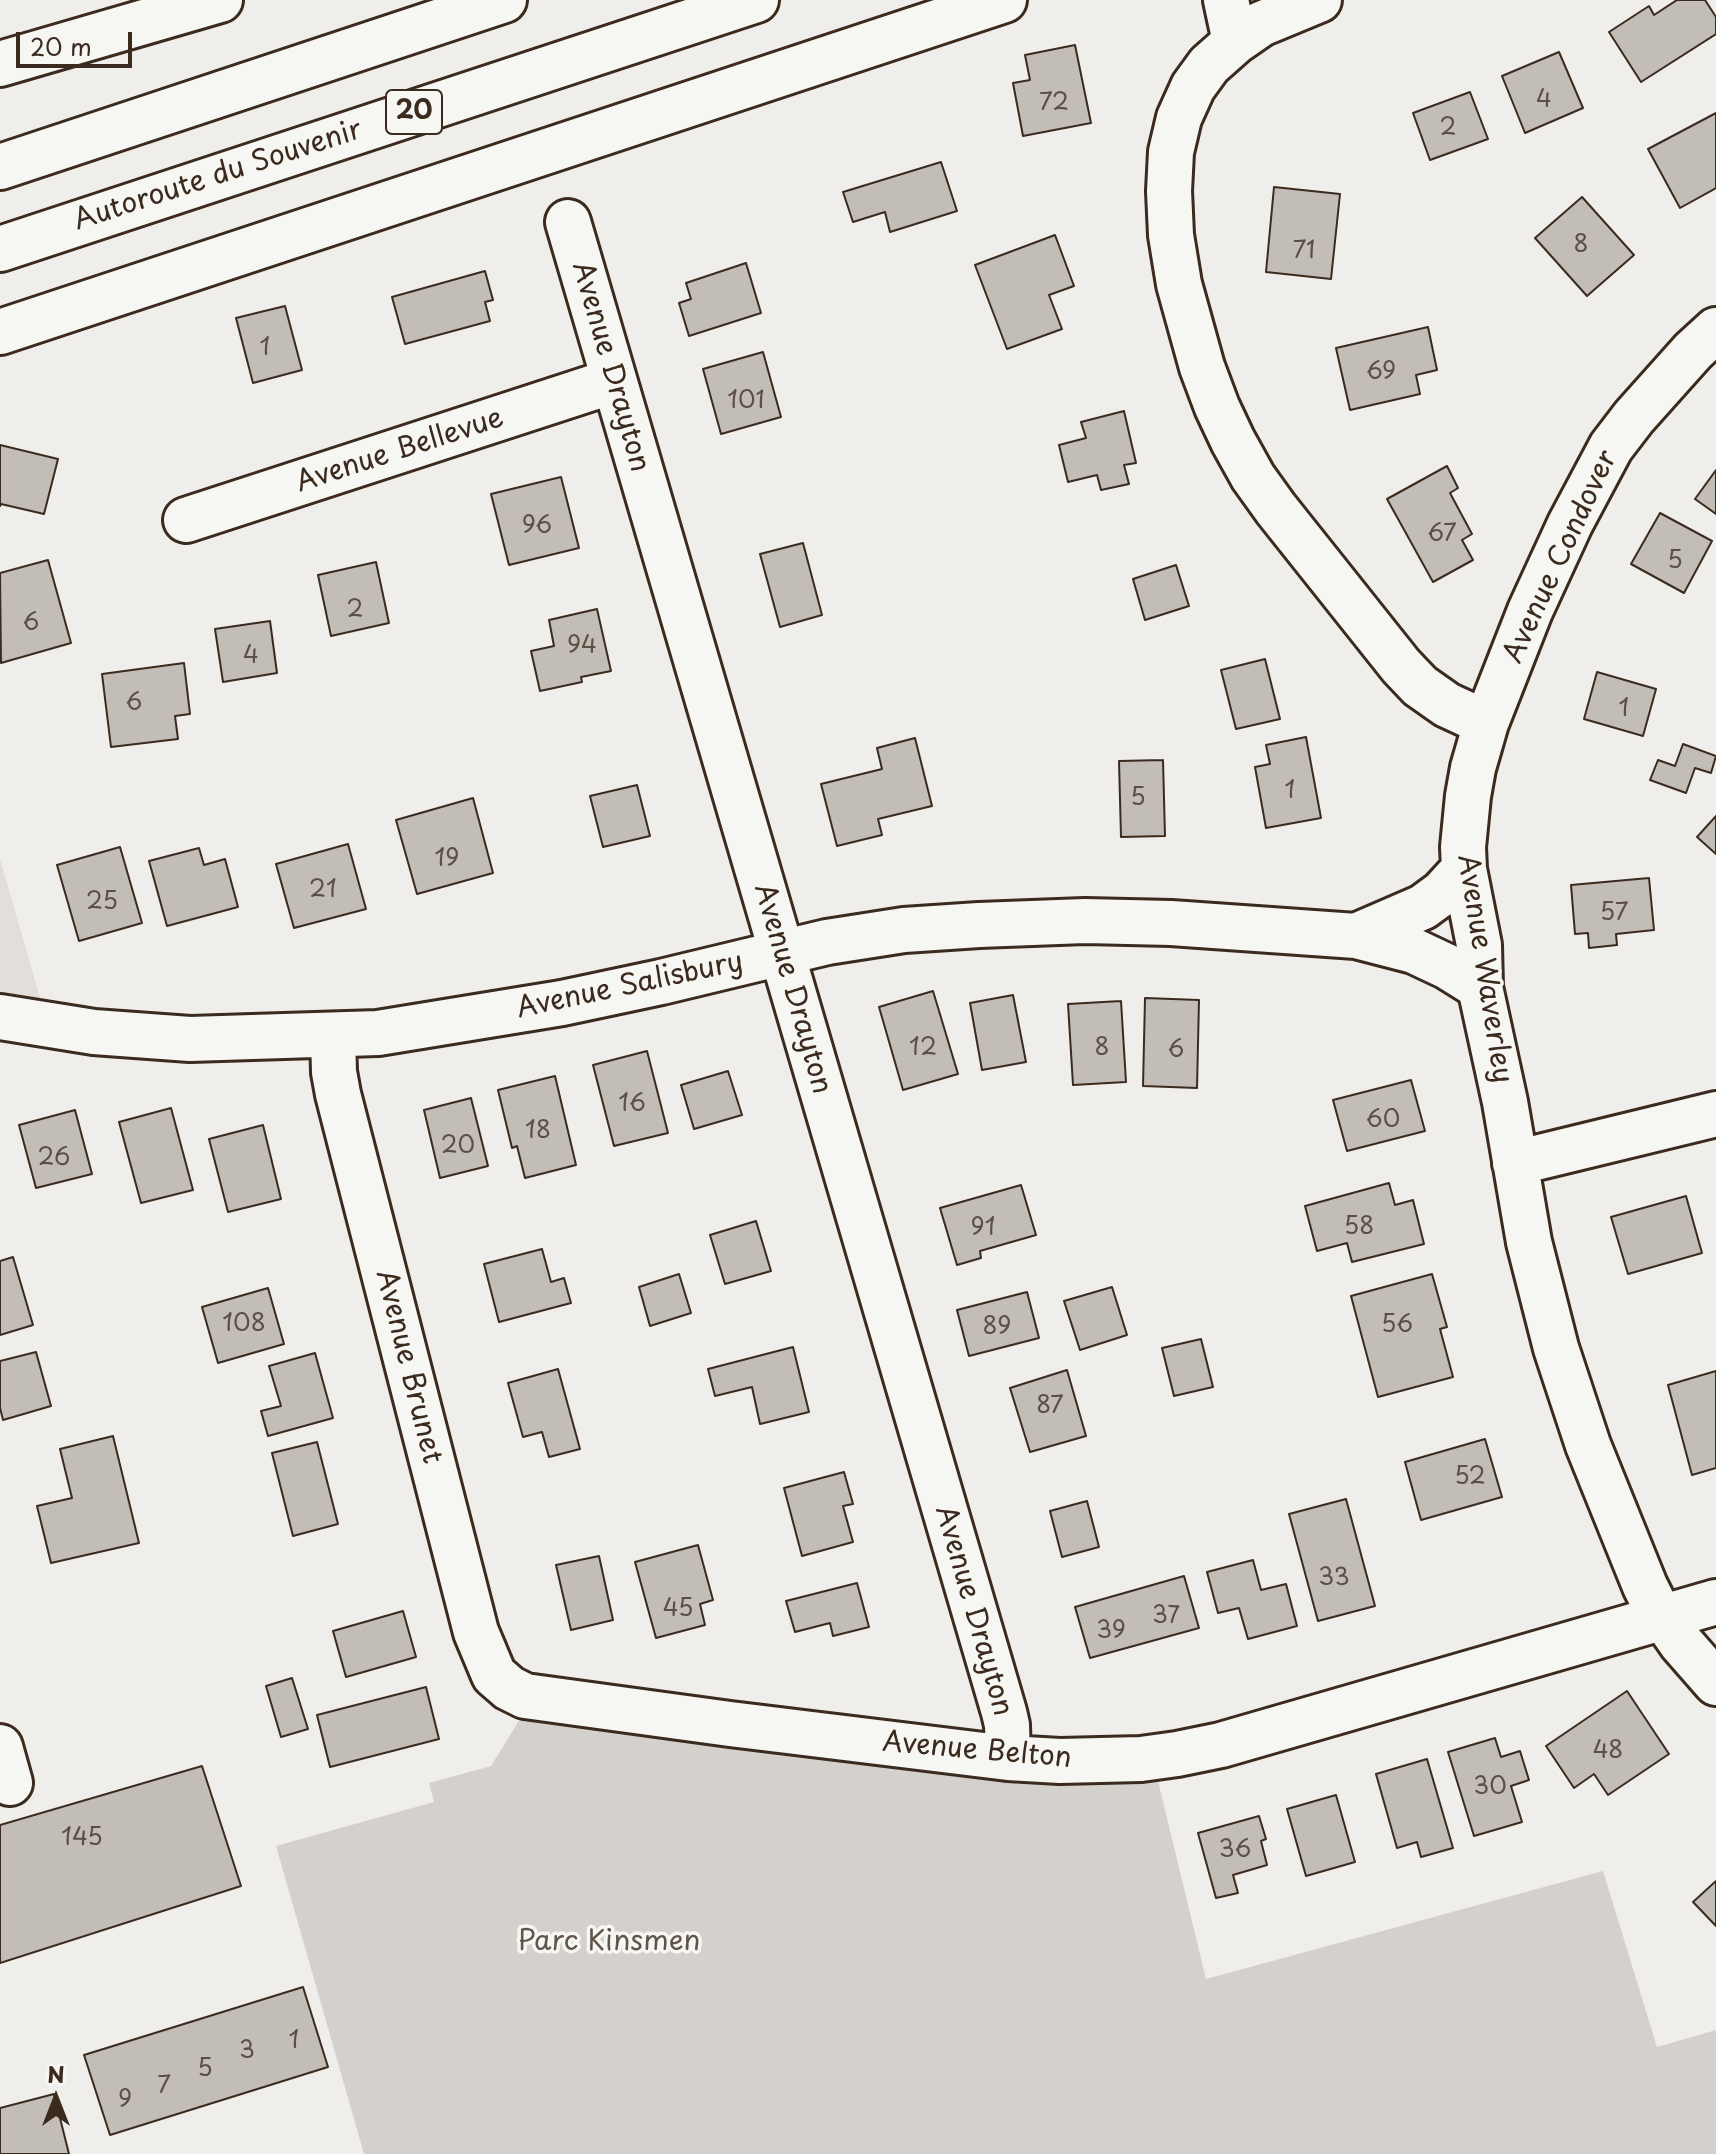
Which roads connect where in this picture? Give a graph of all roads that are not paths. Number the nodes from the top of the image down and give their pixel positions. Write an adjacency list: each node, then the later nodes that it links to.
1 (220, 0): 8 (main road)
2 (504, 0): 9 (main road)
3 (756, 0): 11 (main road, Autoroute du Souvenir / 20)
4 (1004, 0): 13 (main road)
5 (1226, 0): 7 (main road)
6 (1319, 0): 7 (main road)
7 (1248, 33): 16 (main road)
8 (0, 64)
9 (0, 167)
10 (568, 222): 14 (main road, Avenue Drayton)
11 (0, 249)
12 (1716, 330): 16 (main road, Avenue Condover)
13 (0, 332)
14 (613, 381): 15 (main road, Avenue Bellevue); 19 (main road, Avenue Drayton)
15 (186, 520)
16 (1486, 723): 17 (main road, Avenue Waverley)
17 (1464, 869): 18 (main road, Avenue Salisbury); 20 (main road, Avenue Waverley)
18 (1356, 936): 19 (main road, Avenue Salisbury); 20 (main road, Avenue Salisbury)
19 (781, 953): 22 (main road, Avenue Salisbury); 29 (main road, Avenue Drayton)
20 (1480, 987): 24 (main road, Avenue Waverley)
21 (0, 1017): 22 (main road, Avenue Salisbury)
22 (333, 1036): 28 (main road, Avenue Brunet)
23 (1716, 1114): 24 (main road)
24 (1515, 1163): 26 (main road, Avenue Waverley)
25 (1716, 1602): 26 (main road, Avenue Belton)
26 (1663, 1617): 27 (main road, Avenue Waverley); 29 (main road, Avenue Belton)
27 (1716, 1683)
28 (509, 1688): 29 (main road, Avenue Belton)
29 (1008, 1758)

